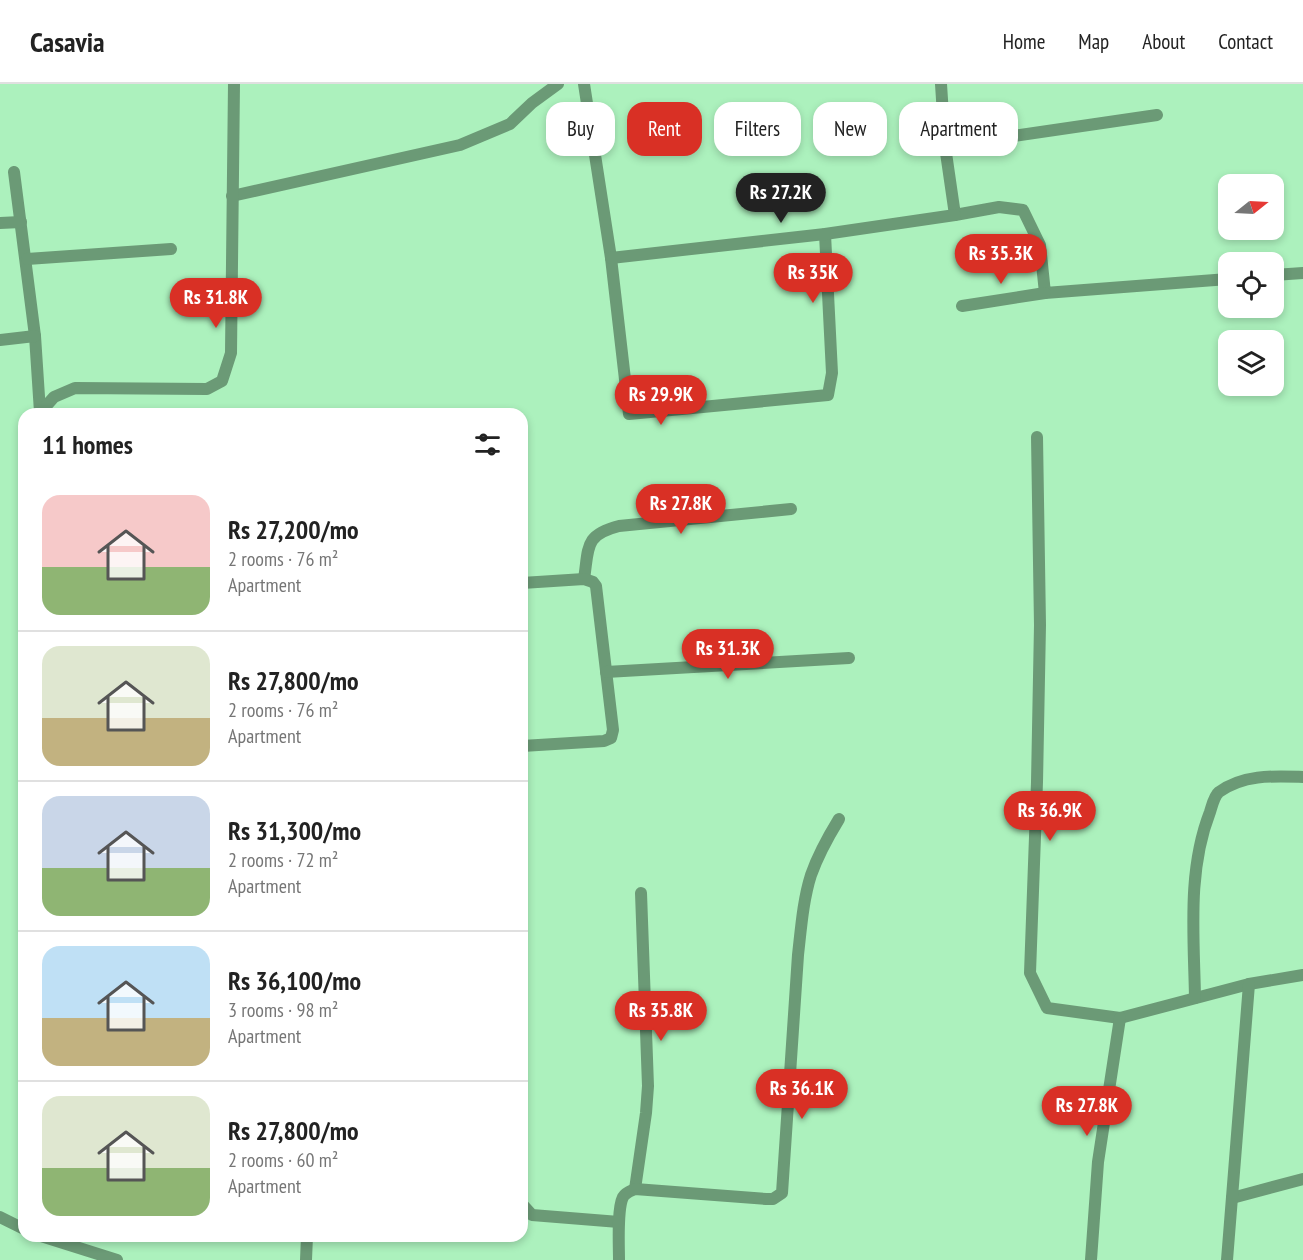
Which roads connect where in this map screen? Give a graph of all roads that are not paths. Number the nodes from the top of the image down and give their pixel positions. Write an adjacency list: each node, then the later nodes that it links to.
1 (234, 84): 10 (street)
2 (558, 84): 10 (street)
3 (584, 84): 16 (street)
4 (940, 84): 5 (street)
5 (941, 102)
6 (1157, 115): 7 (street)
7 (1018, 135)
8 (946, 156): 11 (street)
9 (14, 172): 12 (street)
10 (232, 196): 26 (street)
11 (955, 216): 14 (street); 21 (street)
12 (21, 222): 13 (street); 17 (street)
13 (0, 223)
14 (825, 234): 16 (street); 16 (street)
15 (171, 249): 17 (street)
16 (611, 258)
17 (27, 259): 23 (street)
18 (1303, 273): 19 (street)
19 (1284, 274)
20 (1218, 280): 21 (street)
21 (1045, 293): 22 (street)
22 (962, 306)
23 (35, 336): 24 (street); 25 (street)
24 (0, 340)
25 (40, 408)
26 (44, 408)
27 (1037, 437): 40 (street)
28 (791, 509): 29 (street)
29 (584, 579): 30 (street); 32 (street)
30 (528, 583)
31 (849, 658): 32 (street)
32 (606, 672): 33 (street)
33 (528, 746)
34 (1303, 777): 39 (street)
35 (839, 819): 42 (street)
36 (641, 893): 42 (street)
37 (1303, 975): 38 (street)
38 (1249, 984): 39 (street); 43 (street)
39 (1194, 998): 40 (street)
40 (1120, 1018): 53 (street)
41 (1303, 1179): 43 (street)
42 (635, 1189): 46 (street)
43 (1232, 1198): 54 (street)
44 (528, 1211): 46 (street)
45 (0, 1217): 47 (street)
46 (619, 1222): 52 (street)
47 (18, 1226)
48 (60, 1242): 50 (street)
49 (307, 1242): 51 (street)
50 (117, 1260)
51 (306, 1260)
52 (619, 1260)
53 (1091, 1260)
54 (1227, 1260)

